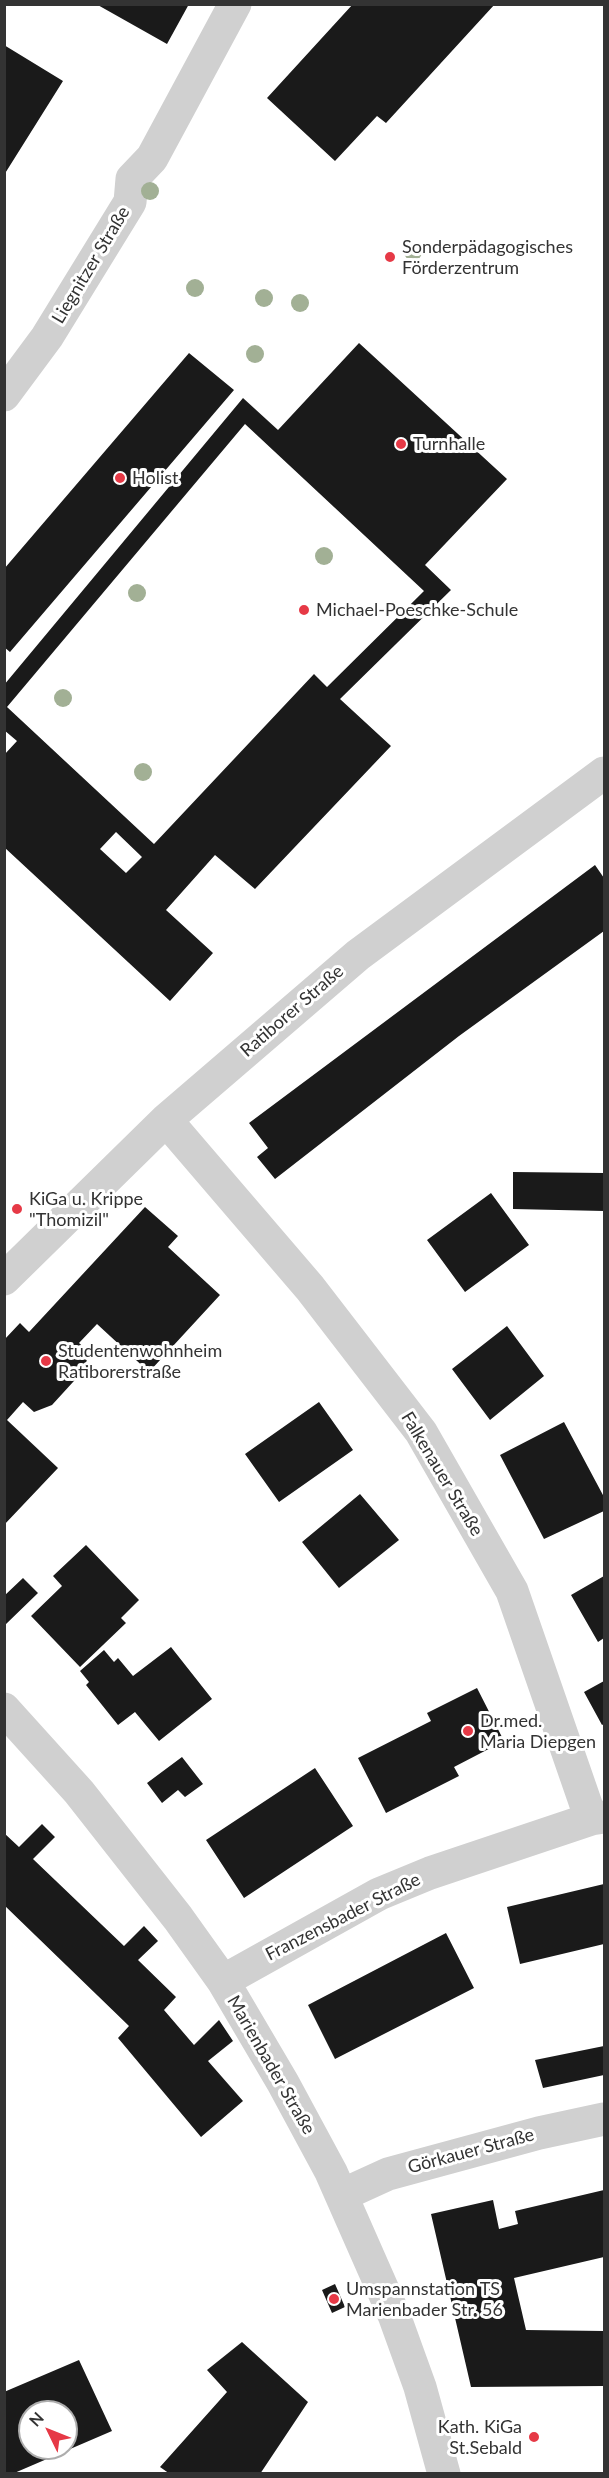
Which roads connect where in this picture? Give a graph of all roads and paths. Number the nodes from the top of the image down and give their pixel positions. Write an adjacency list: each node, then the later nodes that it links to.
1 (235, 4): 2 (street, Liegnitzer Straße)
2 (4, 395)
3 (604, 773): 4 (street, Ratiborer Straße)
4 (166, 1120): 5 (street, Ratiborer Straße); 7 (street, Falkenauer Straße)
5 (4, 1279)
6 (4, 1709): 8 (street, Marienbader Straße)
7 (598, 1818): 8 (street, Franzensbader Straße)
8 (223, 1981): 10 (street, Marienbader Straße)
9 (604, 2120): 10 (street, Görkauer Straße)
10 (342, 2195): 11 (street, Marienbader Straße)
11 (444, 2474)

